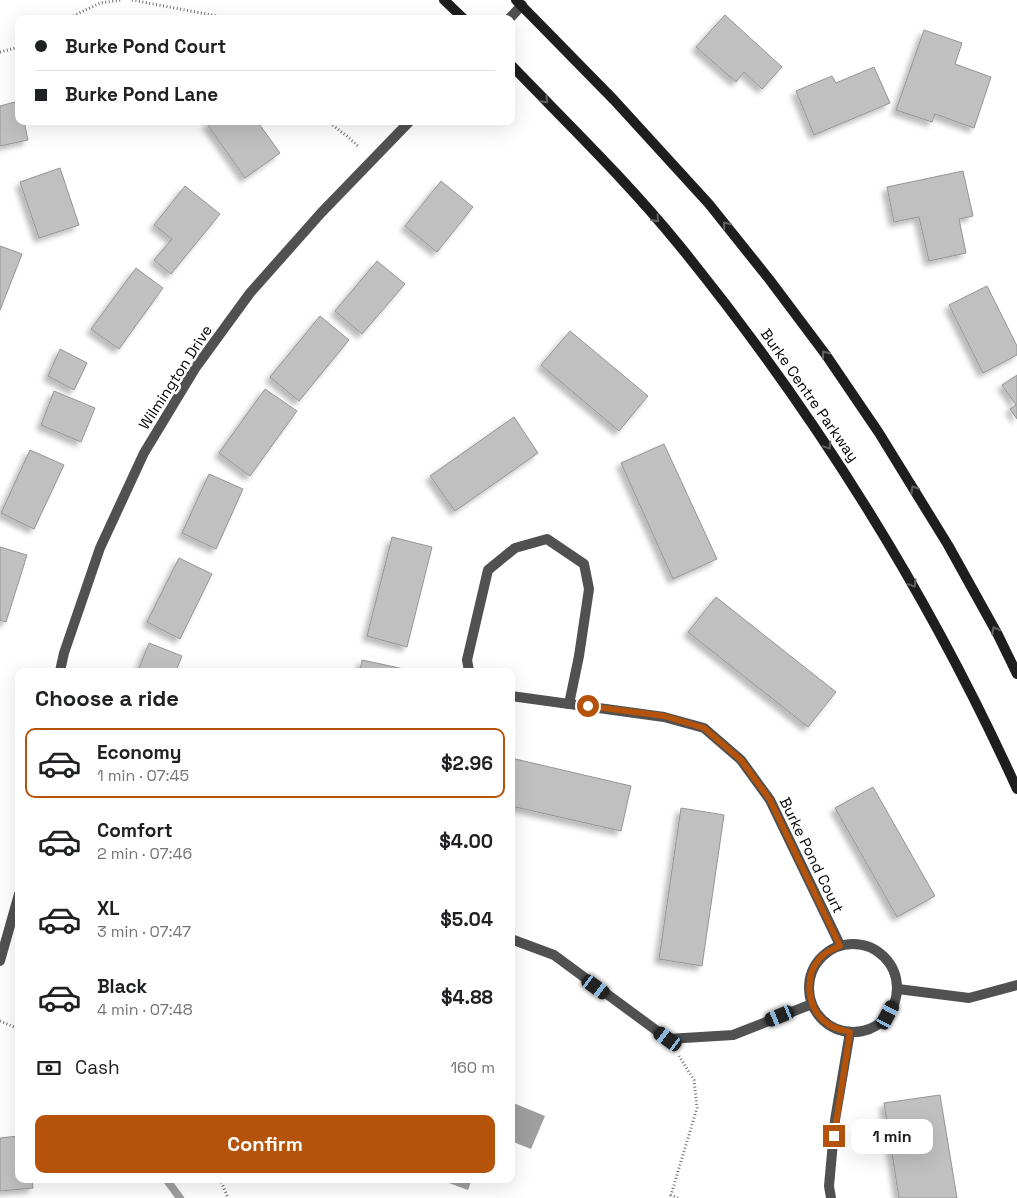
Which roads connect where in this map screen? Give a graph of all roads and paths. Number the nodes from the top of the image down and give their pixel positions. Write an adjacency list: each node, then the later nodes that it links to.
1 (121, 0): 5 (path)
2 (132, 0): 6 (path)
3 (444, 0): 7 (main road)
4 (519, 2): 8 (street); 17 (main road, one-way to 4)
5 (75, 15)
6 (212, 15)
7 (460, 15)
8 (511, 15)
9 (15, 48): 10 (path)
10 (0, 52)
11 (515, 69): 20 (main road, Burke Centre Parkway, one-way to 20)
12 (332, 125): 14 (path)
13 (406, 125): 14 (street, Wilmington Drive)
14 (372, 160): 15 (street, Wilmington Drive)
15 (61, 668)
16 (469, 668): 19 (street)
17 (1017, 674)
18 (515, 697): 19 (street, Burke Pond Court)
19 (568, 704): 23 (street, Burke Pond Court)
20 (1017, 789)
21 (15, 908): 24 (street)
22 (515, 941): 31 (street)
23 (840, 946): 26 (street); 27 (street)
24 (0, 961)
25 (1017, 985): 26 (street)
26 (898, 989): 30 (street)
27 (812, 1004): 30 (street); 31 (street)
28 (0, 1021): 29 (path)
29 (15, 1028)
30 (850, 1032): 35 (street)
31 (668, 1039): 34 (path)
32 (222, 1183): 33 (path)
33 (228, 1198)
34 (678, 1198)
35 (831, 1198)

